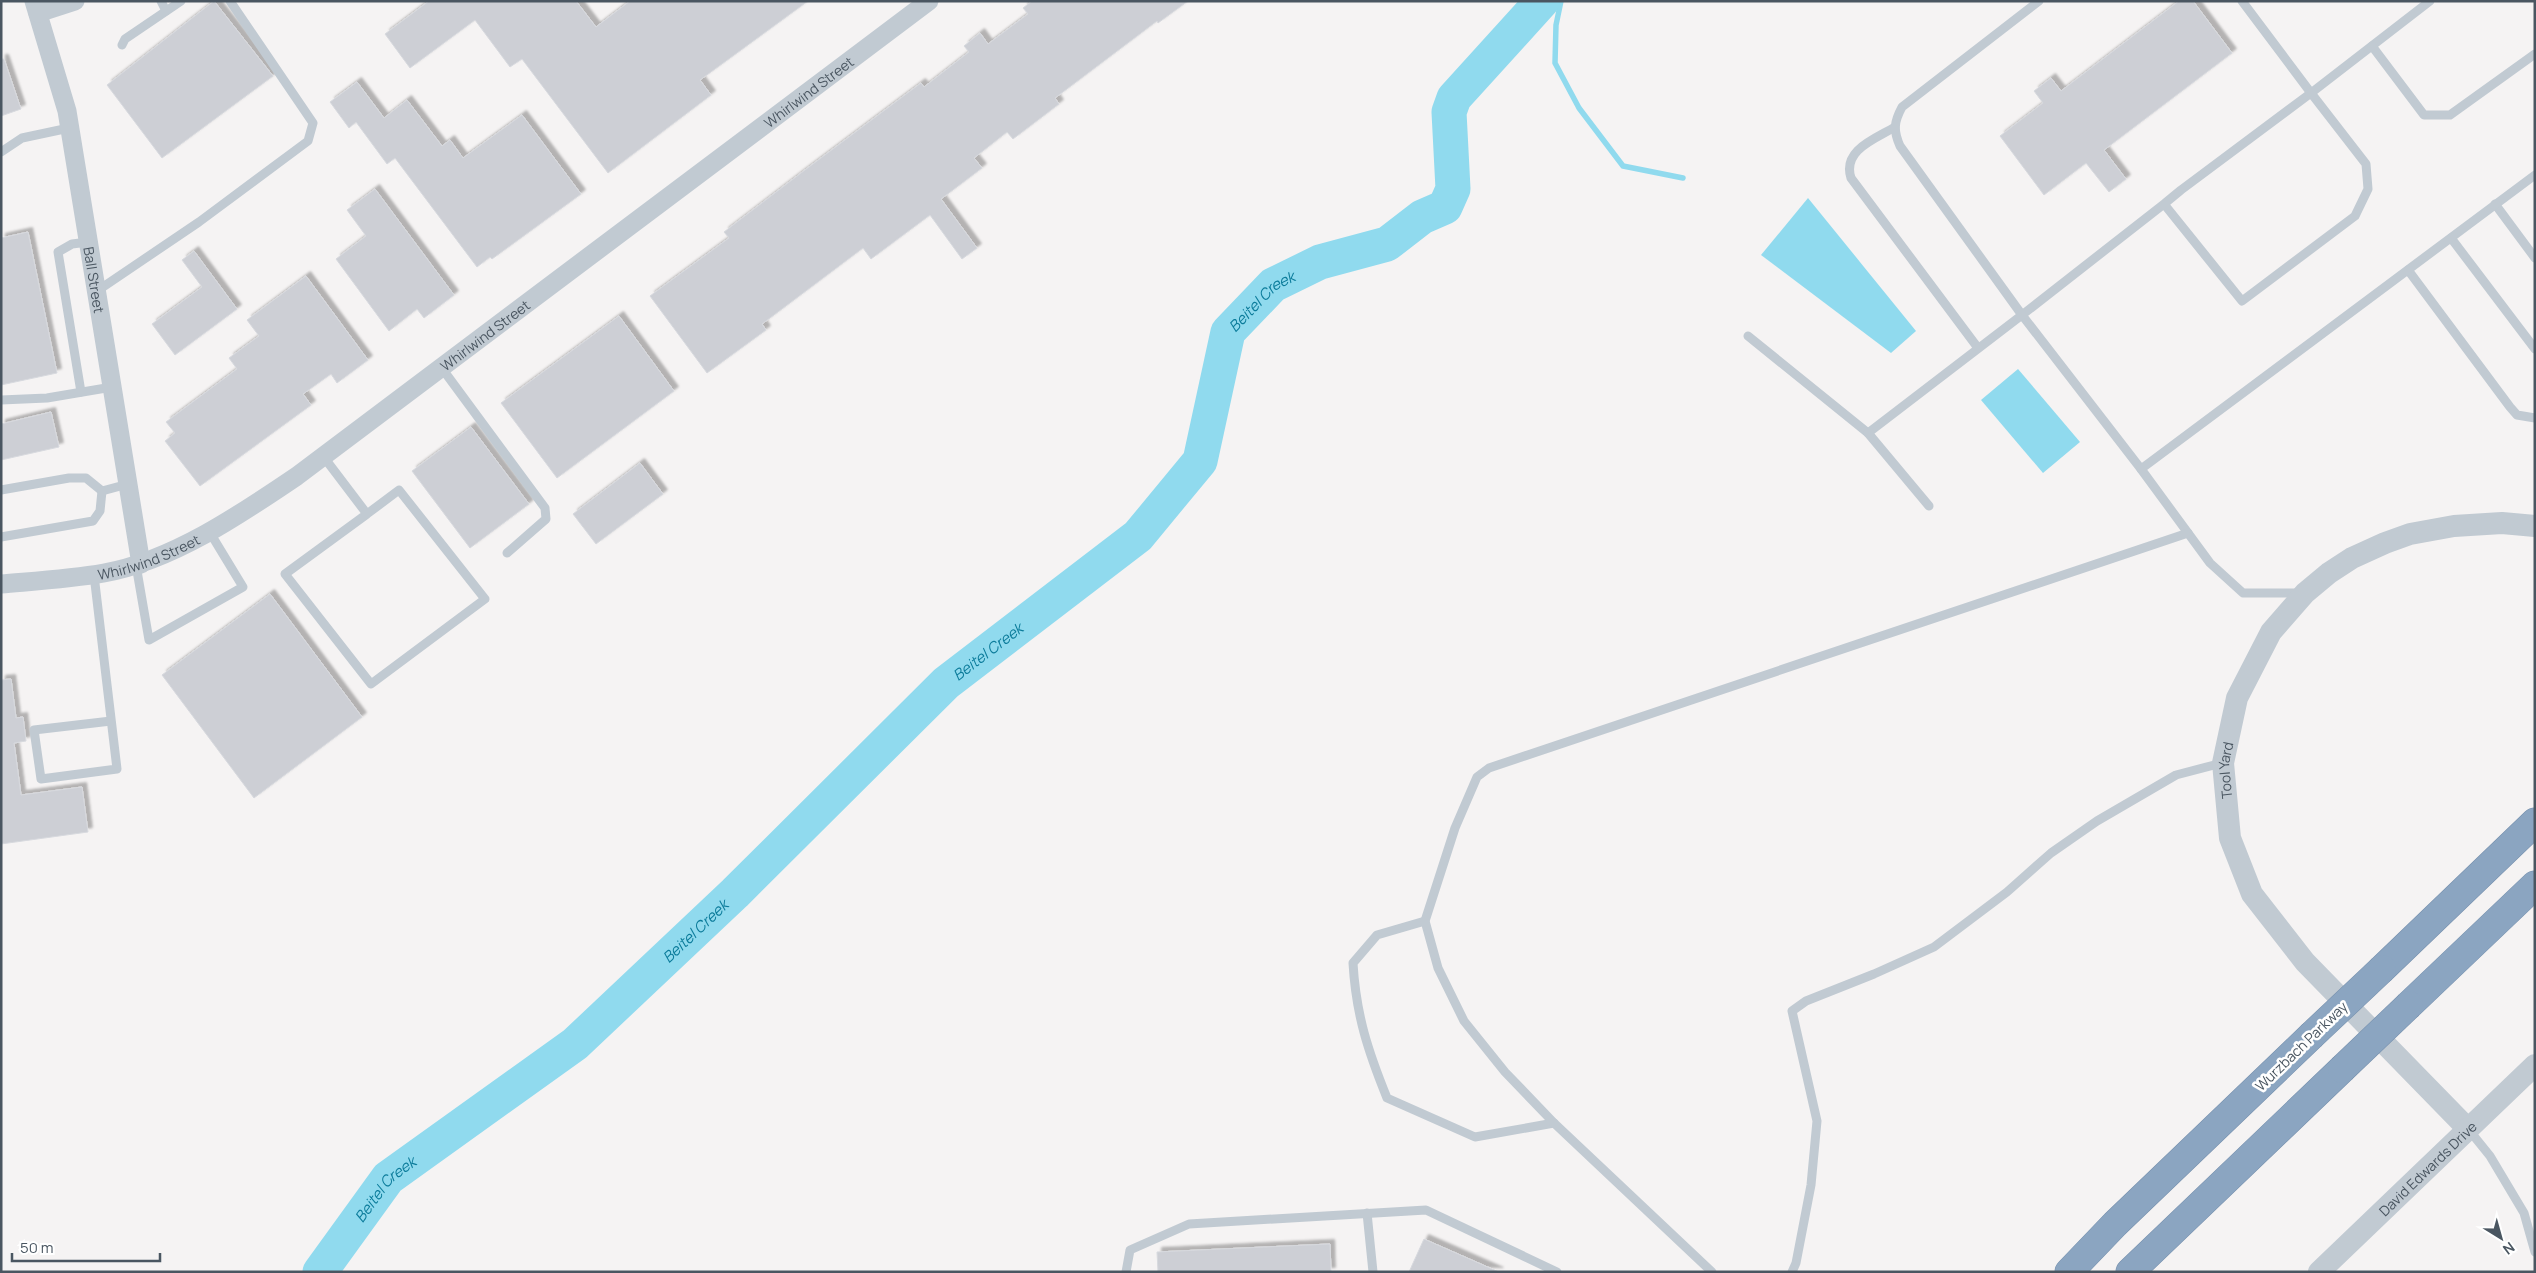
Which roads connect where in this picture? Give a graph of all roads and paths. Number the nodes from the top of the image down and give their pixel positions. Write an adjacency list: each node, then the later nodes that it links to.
1 (75, 1): 9 (street)
2 (161, 1): 10 (lane)
3 (180, 1): 10 (lane)
4 (230, 1): 25 (lane)
5 (929, 1): 30 (street, Whirlwind Street)
6 (2039, 1): 15 (lane)
7 (2242, 1): 14 (lane)
8 (2430, 1): 12 (lane)
9 (36, 7): 16 (street, Ball Street)
10 (166, 11): 11 (lane)
11 (122, 45)
12 (2372, 46): 13 (lane); 14 (lane)
13 (2535, 54)
14 (2311, 93): 19 (lane); 19 (lane)
15 (1895, 127): 26 (lane); 28 (lane)
16 (69, 128): 17 (lane); 22 (street, Ball Street)
17 (1, 152)
18 (2535, 175): 20 (lane)
19 (2164, 204): 26 (lane)
20 (2495, 204): 21 (lane); 23 (lane)
21 (2451, 238): 24 (lane); 29 (lane)
22 (88, 242): 25 (street, Ball Street); 32 (lane)
23 (2535, 258)
24 (2408, 270): 34 (lane); 37 (lane)
25 (96, 291): 31 (street, Ball Street)
26 (2022, 315): 28 (lane); 37 (lane)
27 (1748, 336): 35 (lane)
28 (1978, 348): 35 (lane)
29 (2535, 349)
30 (441, 367): 36 (street, Whirlwind Street); 47 (lane)
31 (112, 388): 32 (lane); 38 (street, Ball Street)
32 (81, 392): 33 (lane)
33 (1, 400)
34 (2535, 418)
35 (1868, 433): 41 (lane)
36 (323, 456): 42 (lane); 44 (street, Whirlwind Street)
37 (2142, 469): 45 (lane)
38 (128, 484): 40 (lane); 48 (street, Ball Street)
39 (1, 490): 40 (lane)
40 (102, 490): 46 (lane)
41 (1929, 506)
42 (367, 514): 42 (lane)
43 (2535, 526): 51 (street, Tool Yard)
44 (209, 532): 48 (street, Whirlwind Street); 48 (lane)
45 (2188, 534): 51 (lane); 56 (lane)
46 (1, 537)
47 (507, 552)
48 (139, 564): 49 (street, Whirlwind Street)
49 (94, 574): 50 (street, Whirlwind Street); 52 (lane)
50 (1, 584)
51 (2305, 593): 53 (street, Tool Yard)
52 (111, 721): 52 (lane)
53 (2223, 763): 59 (street, Tool Yard); 68 (lane)
54 (2535, 822): 61 (highway, Wurzbach Parkway, bridge)
55 (2535, 885): 62 (highway, bridge)
56 (1424, 921): 58 (lane); 58 (lane)
57 (2535, 1065): 59 (street, David Edwards Drive)
58 (1554, 1123): 67 (lane)
59 (2468, 1129): 63 (lane); 73 (street, David Edwards Drive)
60 (1367, 1213): 64 (lane); 65 (lane); 66 (lane)
61 (2115, 1224): 69 (highway); 70 (highway, Wurzbach Parkway)
62 (2182, 1224): 71 (highway); 72 (highway)
63 (2535, 1252)
64 (1126, 1272)
65 (1373, 1272)
66 (1557, 1272)
67 (1712, 1272)
68 (1792, 1272)
69 (2052, 1272)
70 (2069, 1272)
71 (2130, 1272)
72 (2140, 1272)
73 (2319, 1272)

